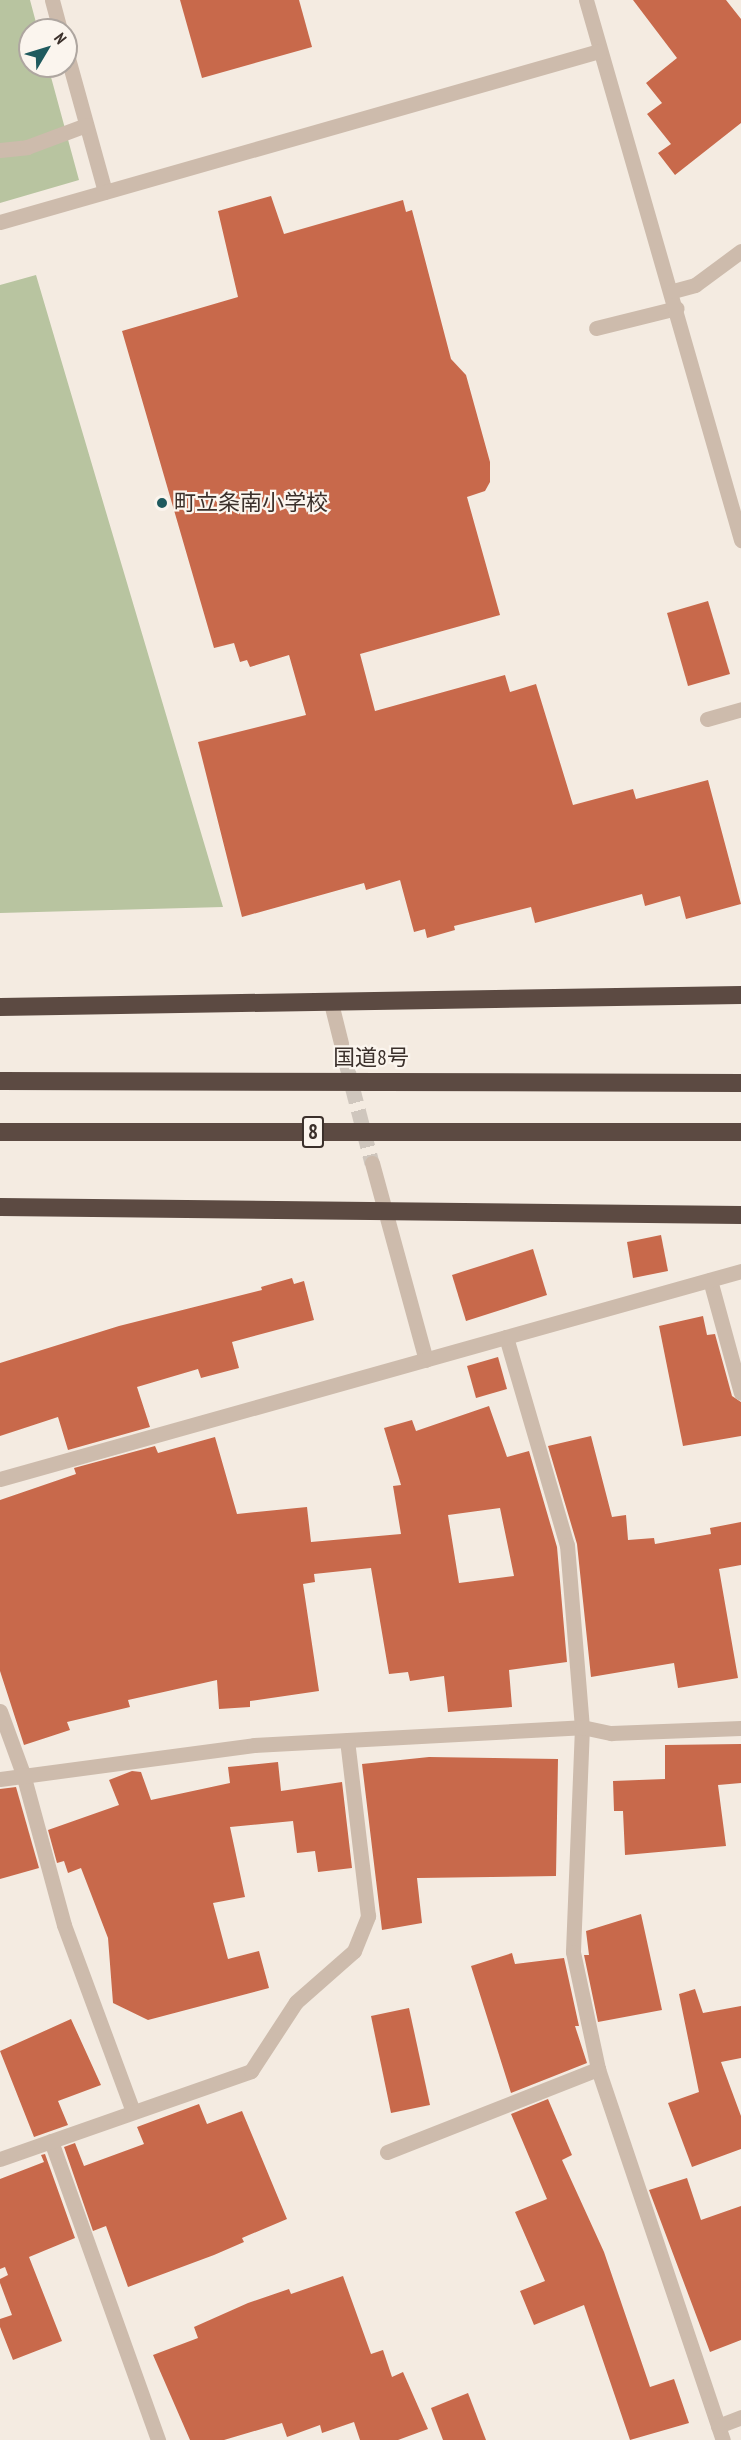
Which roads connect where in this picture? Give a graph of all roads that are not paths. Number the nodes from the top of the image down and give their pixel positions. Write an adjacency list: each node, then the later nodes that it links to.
1 (52, 0): 3 (street)
2 (586, 0): 4 (street)
3 (57, 18)
4 (599, 51): 8 (street); 11 (street)
5 (74, 78): 6 (street)
6 (87, 126): 7 (street); 8 (street)
7 (0, 150)
8 (105, 192): 9 (street)
9 (0, 222)
10 (741, 251): 11 (street)
11 (673, 291): 12 (street)
12 (677, 308): 13 (street); 14 (street)
13 (596, 328)
14 (741, 540)
15 (741, 708): 16 (street)
16 (707, 719)
17 (741, 995): 18 (highway)
18 (331, 1003): 19 (highway); 20 (street)
19 (0, 1007)
20 (341, 1042)
21 (0, 1081): 22 (highway, 国道8号 / 8)
22 (741, 1083)
23 (0, 1132): 24 (highway, 8)
24 (741, 1132)
25 (372, 1163): 27 (street)
26 (0, 1207): 27 (highway)
27 (383, 1209): 28 (highway); 32 (street)
28 (741, 1215)
29 (741, 1271): 30 (street)
30 (710, 1280): 31 (street); 33 (street)
31 (506, 1337): 32 (street); 36 (street)
32 (426, 1360): 34 (street)
33 (741, 1393)
34 (0, 1479)
35 (0, 1711): 39 (street)
36 (582, 1727): 37 (street); 38 (street); 41 (street)
37 (741, 1728)
38 (347, 1740): 39 (street); 42 (street)
39 (23, 1774): 40 (street); 42 (street)
40 (0, 1779)
41 (598, 2069): 44 (street); 47 (street)
42 (133, 2112): 43 (street)
43 (51, 2141): 45 (street); 48 (street)
44 (387, 2152)
45 (0, 2159)
46 (741, 2417): 47 (street)
47 (721, 2433)
48 (158, 2440)

